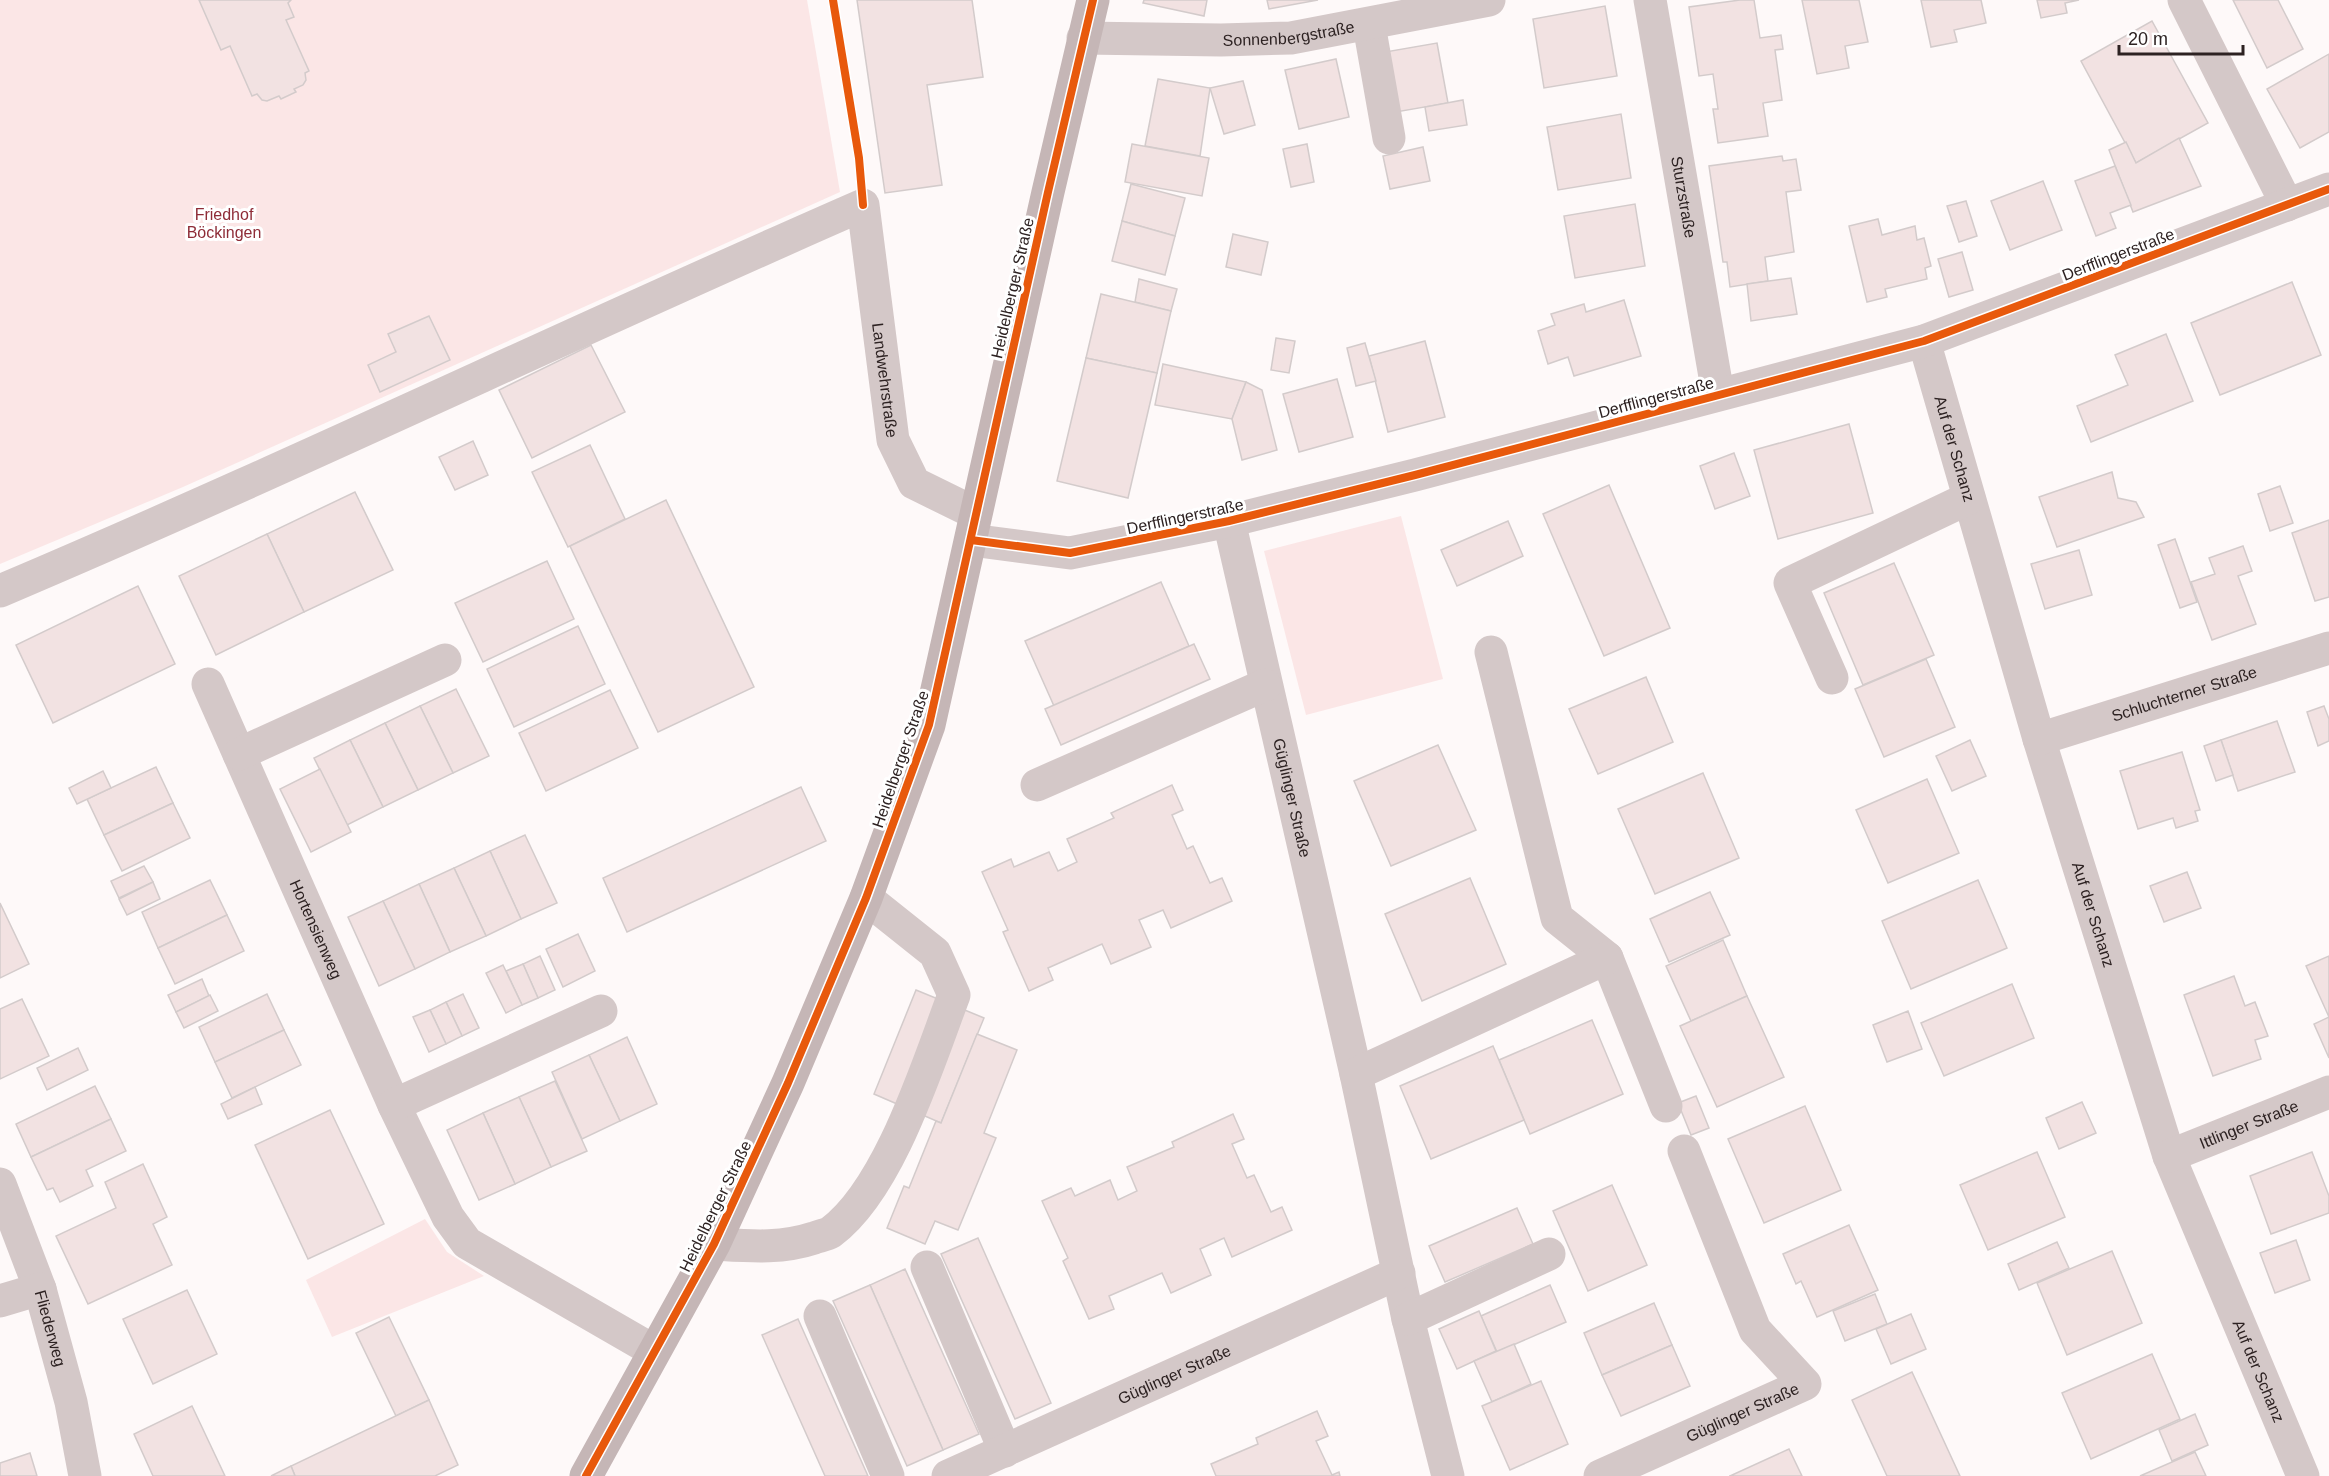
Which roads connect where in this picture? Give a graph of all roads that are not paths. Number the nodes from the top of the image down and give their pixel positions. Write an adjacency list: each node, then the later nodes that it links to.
1 (1093, 0): 6 (main road, Heidelberger Straße)
2 (1489, 0): 5 (street, Sonnenbergstraße)
3 (1650, 0): 11 (street, Sturzstraße)
4 (2184, 0): 9 (street)
5 (1369, 24): 6 (street, Sonnenbergstraße); 7 (street)
6 (1083, 38): 14 (main road, Heidelberger Straße)
7 (1389, 138)
8 (2329, 189): 9 (street, Derfflingerstraße)
9 (2287, 205): 10 (street, Derfflingerstraße)
10 (1924, 341): 11 (street, Derfflingerstraße); 12 (street, Auf der Schanz)
11 (1718, 394): 13 (street, Derfflingerstraße)
12 (1968, 498): 19 (street); 22 (street, Auf der Schanz)
13 (1229, 521): 14 (street, Derfflingerstraße); 21 (street, Güglinger Straße)
14 (973, 526): 15 (street, Landwehrstraße); 25 (main road, Heidelberger Straße)
15 (0, 591)
16 (2329, 648): 22 (street, Schluchterner Straße)
17 (1491, 652): 26 (street)
18 (445, 660): 23 (street)
19 (1832, 678)
20 (208, 684): 23 (street, Hortensienweg)
21 (1265, 685): 24 (street); 28 (street, Güglinger Straße)
22 (2039, 739): 33 (street, Auf der Schanz)
23 (239, 754): 30 (street, Hortensienweg)
24 (1037, 785)
25 (866, 898): 35 (main road, Heidelberger Straße); 35 (street)
26 (1607, 958): 28 (street); 31 (street)
27 (601, 1011): 30 (street)
28 (1356, 1074): 38 (street, Güglinger Straße)
29 (2329, 1092): 33 (street, Ittlinger Straße)
30 (394, 1105): 43 (street, Hortensienweg)
31 (1666, 1106)
32 (1684, 1151): 50 (street, Güglinger Straße)
33 (2169, 1156): 51 (street, Auf der Schanz)
34 (0, 1184): 39 (street, Fliederweg)
35 (714, 1244): 43 (main road, Heidelberger Straße)
36 (1549, 1254): 42 (street)
37 (927, 1267): 44 (street)
38 (1399, 1273): 42 (street, Güglinger Straße); 44 (street, Güglinger Straße)
39 (39, 1289): 40 (street); 45 (street, Fliederweg)
40 (0, 1301)
41 (820, 1316): 47 (street)
42 (1408, 1318): 49 (street, Güglinger Straße)
43 (654, 1351): 46 (main road, Heidelberger Straße)
44 (1005, 1451): 48 (street, Güglinger Straße)
45 (85, 1476)
46 (586, 1476)
47 (888, 1476)
48 (948, 1476)
49 (1448, 1476)
50 (1600, 1476)
51 (2303, 1476)

